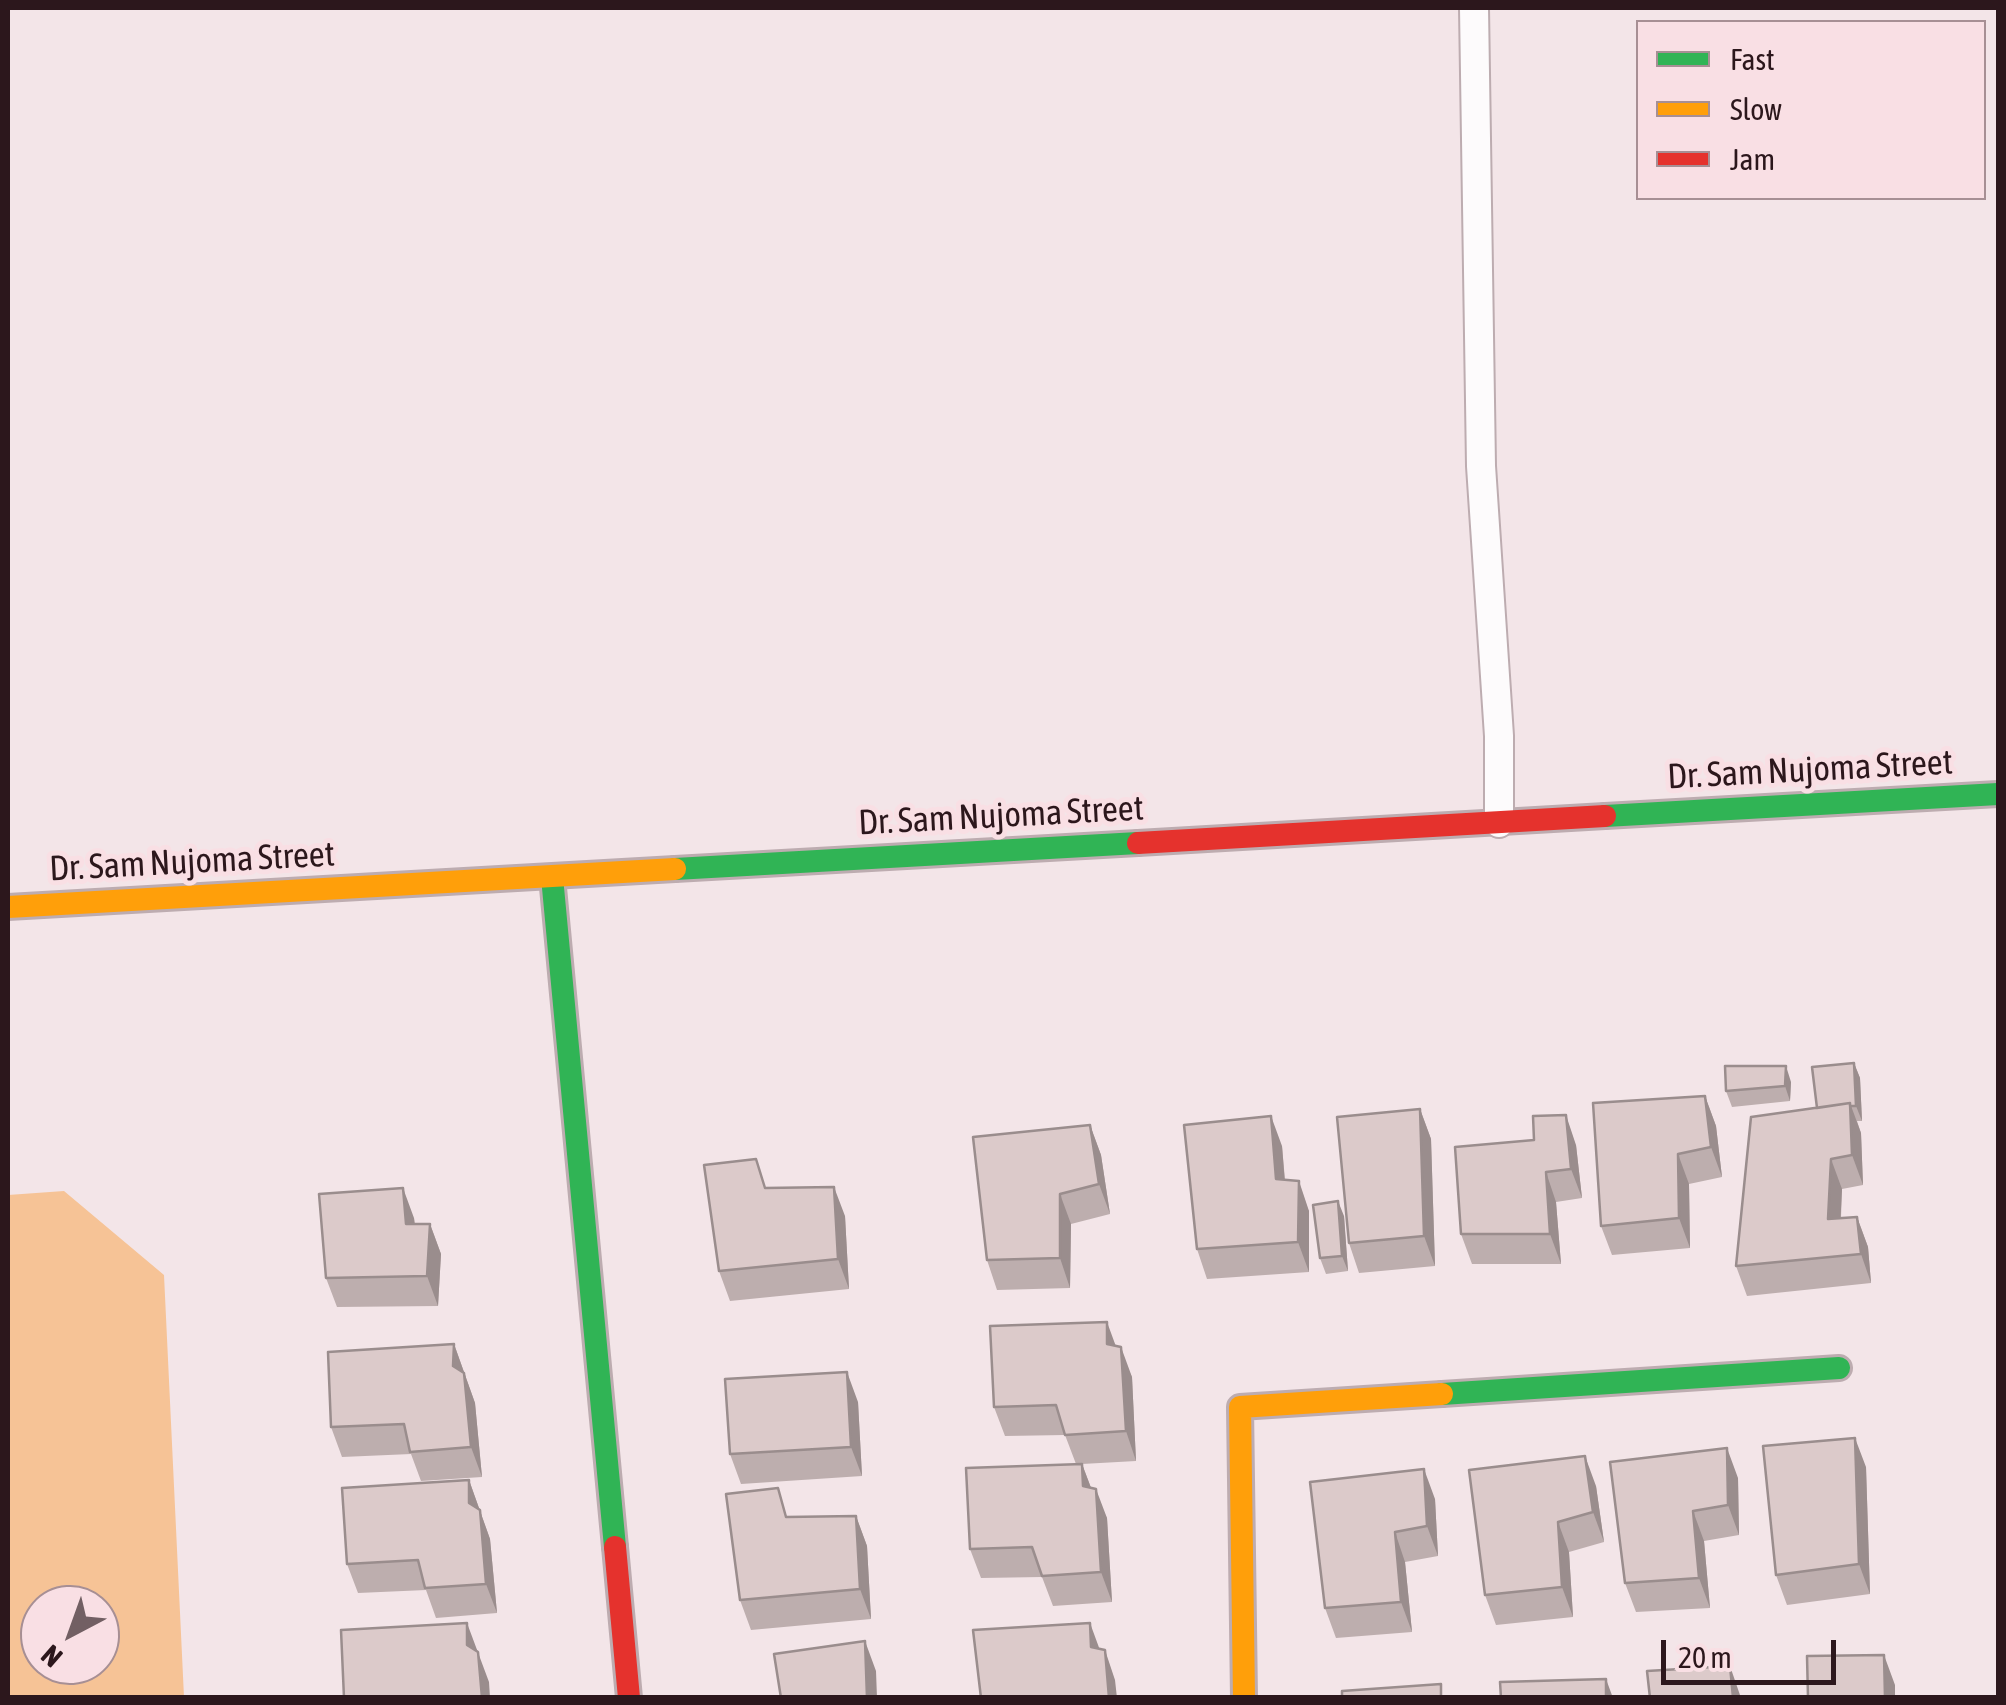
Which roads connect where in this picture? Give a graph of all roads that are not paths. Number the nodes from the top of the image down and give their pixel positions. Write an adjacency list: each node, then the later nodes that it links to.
1 (1474, 8): 3 (lane)
2 (1998, 794): 3 (street, Dr. Sam Nujoma Street)
3 (1499, 822): 4 (street, Dr. Sam Nujoma Street)
4 (552, 877): 5 (street, Dr. Sam Nujoma Street); 7 (street)
5 (8, 907)
6 (1838, 1368): 8 (street)
7 (628, 1698)
8 (1244, 1698)

